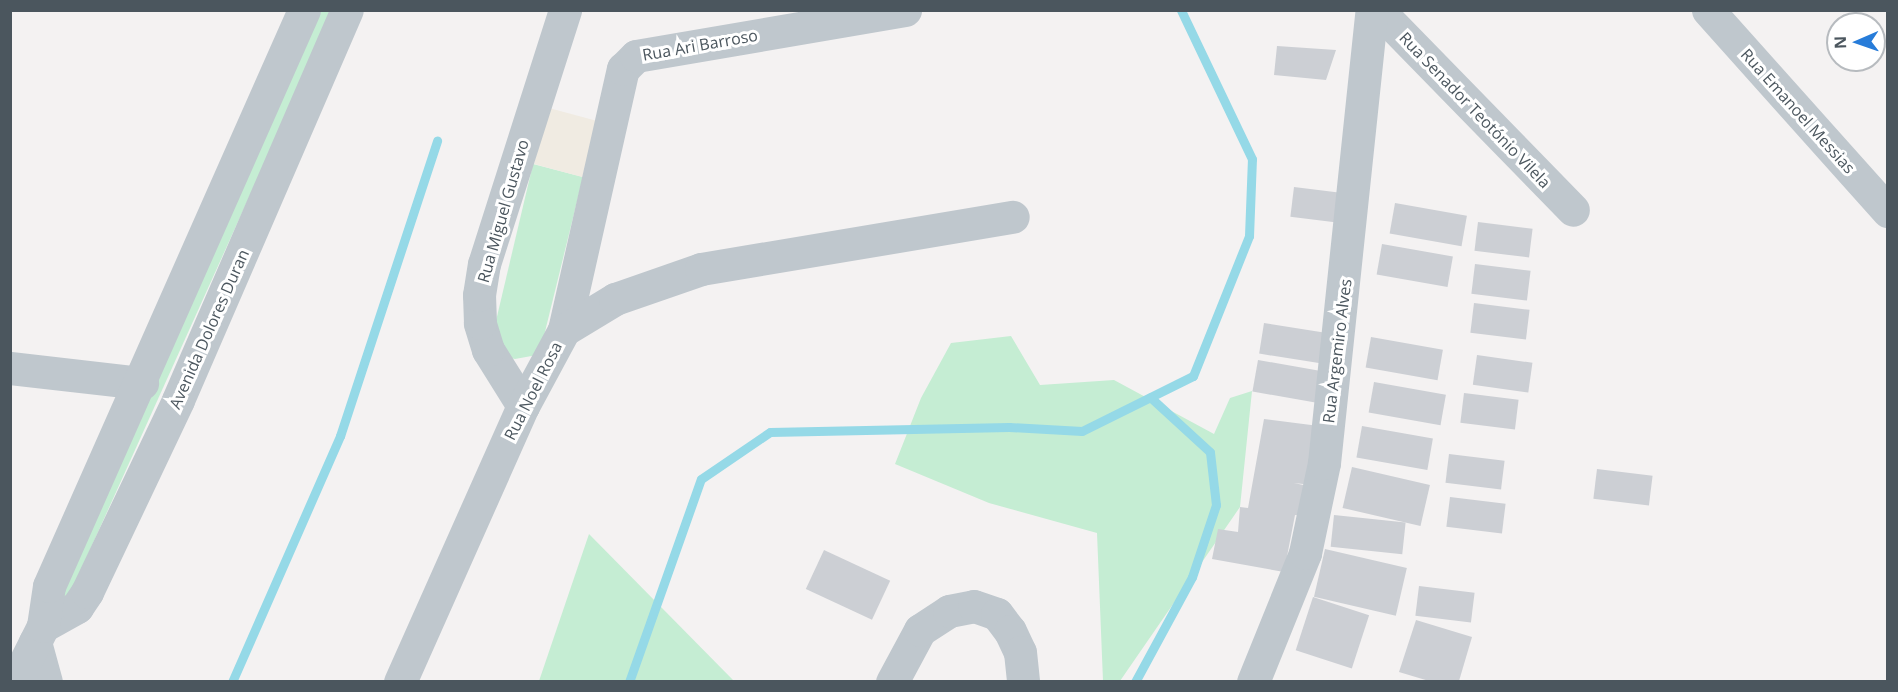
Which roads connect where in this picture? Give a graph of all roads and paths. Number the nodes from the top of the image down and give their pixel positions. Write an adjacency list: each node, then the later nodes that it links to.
1 (304, 10): 13 (street)
2 (347, 10): 15 (street, Avenida Dolores Duran)
3 (565, 10): 14 (street, Rua Miguel Gustavo)
4 (905, 10): 11 (street, Rua Ari Barroso)
5 (1372, 10): 21 (street, Rua Argemiro Alves)
6 (1378, 10): 8 (street, Rua Senador Teotónio Vilela)
7 (1708, 10): 9 (street, Rua Emanoel Messias)
8 (1573, 210)
9 (1887, 211)
10 (1013, 217): 11 (street, Rua Noel Rosa)
11 (564, 330): 14 (street, Rua Noel Rosa)
12 (10, 368): 13 (street)
13 (142, 383): 15 (street)
14 (523, 406): 18 (street, Rua Noel Rosa)
15 (39, 634): 16 (street); 17 (street)
16 (15, 681)
17 (46, 681)
18 (400, 681)
19 (892, 681): 20 (street)
20 (1023, 681)
21 (1253, 681)

